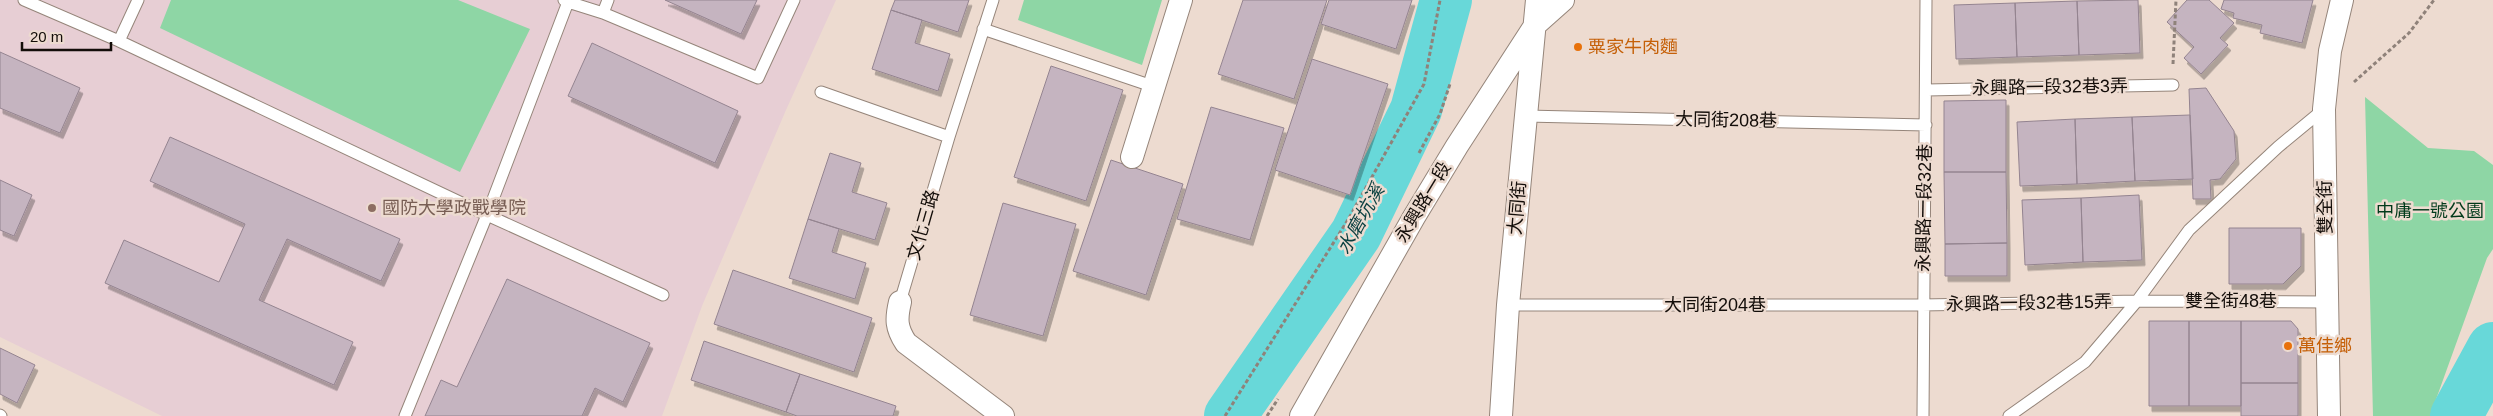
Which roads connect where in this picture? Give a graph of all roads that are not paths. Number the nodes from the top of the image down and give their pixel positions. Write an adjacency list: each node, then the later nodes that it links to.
1 (24, 0): 15 (lane)
2 (138, 0): 15 (lane)
3 (608, 0): 12 (lane)
4 (794, 0): 12 (lane)
5 (993, 0): 14 (lane, 文化三路)
6 (1182, 0): 17 (street)
7 (1537, 0): 13 (street, 大同街)
8 (1562, 0): 13 (street, 永興路一段)
9 (1926, 0): 18 (lane, 永興路一段32巷)
10 (2342, 0): 20 (street, 雙全街)
11 (566, 1): 12 (lane); 25 (lane)
12 (602, 14)
13 (1536, 24): 21 (street, 大同街); 34 (street, 永興路一段)
14 (983, 29): 17 (lane); 23 (lane, 文化三路)
15 (119, 41): 25 (lane)
16 (2172, 85): 18 (lane, 永興路一段32巷3弄)
17 (1155, 87): 24 (street)
18 (1927, 90): 22 (lane, 永興路一段32巷)
19 (821, 92): 23 (lane)
20 (2324, 109): 27 (lane); 29 (street, 雙全街)
21 (1526, 116): 22 (lane, 大同街208巷); 30 (street, 大同街)
22 (1926, 125): 31 (lane, 永興路一段32巷)
23 (949, 136): 28 (lane, 文化三路)
24 (1132, 156)
25 (487, 215): 26 (lane); 33 (lane)
26 (663, 295)
27 (2136, 300): 29 (lane, 雙全街48巷); 31 (lane, 永興路一段32巷15弄); 37 (lane)
28 (900, 302): 32 (street, 文化三路)
29 (2326, 302): 38 (street, 雙全街)
30 (1508, 305): 31 (lane, 大同街204巷); 35 (street, 大同街)
31 (1922, 305): 36 (lane, 永興路一段32巷)
32 (995, 414)
33 (405, 416)
34 (1301, 416)
35 (1501, 416)
36 (1923, 416)
37 (2009, 416)
38 (2329, 416)

